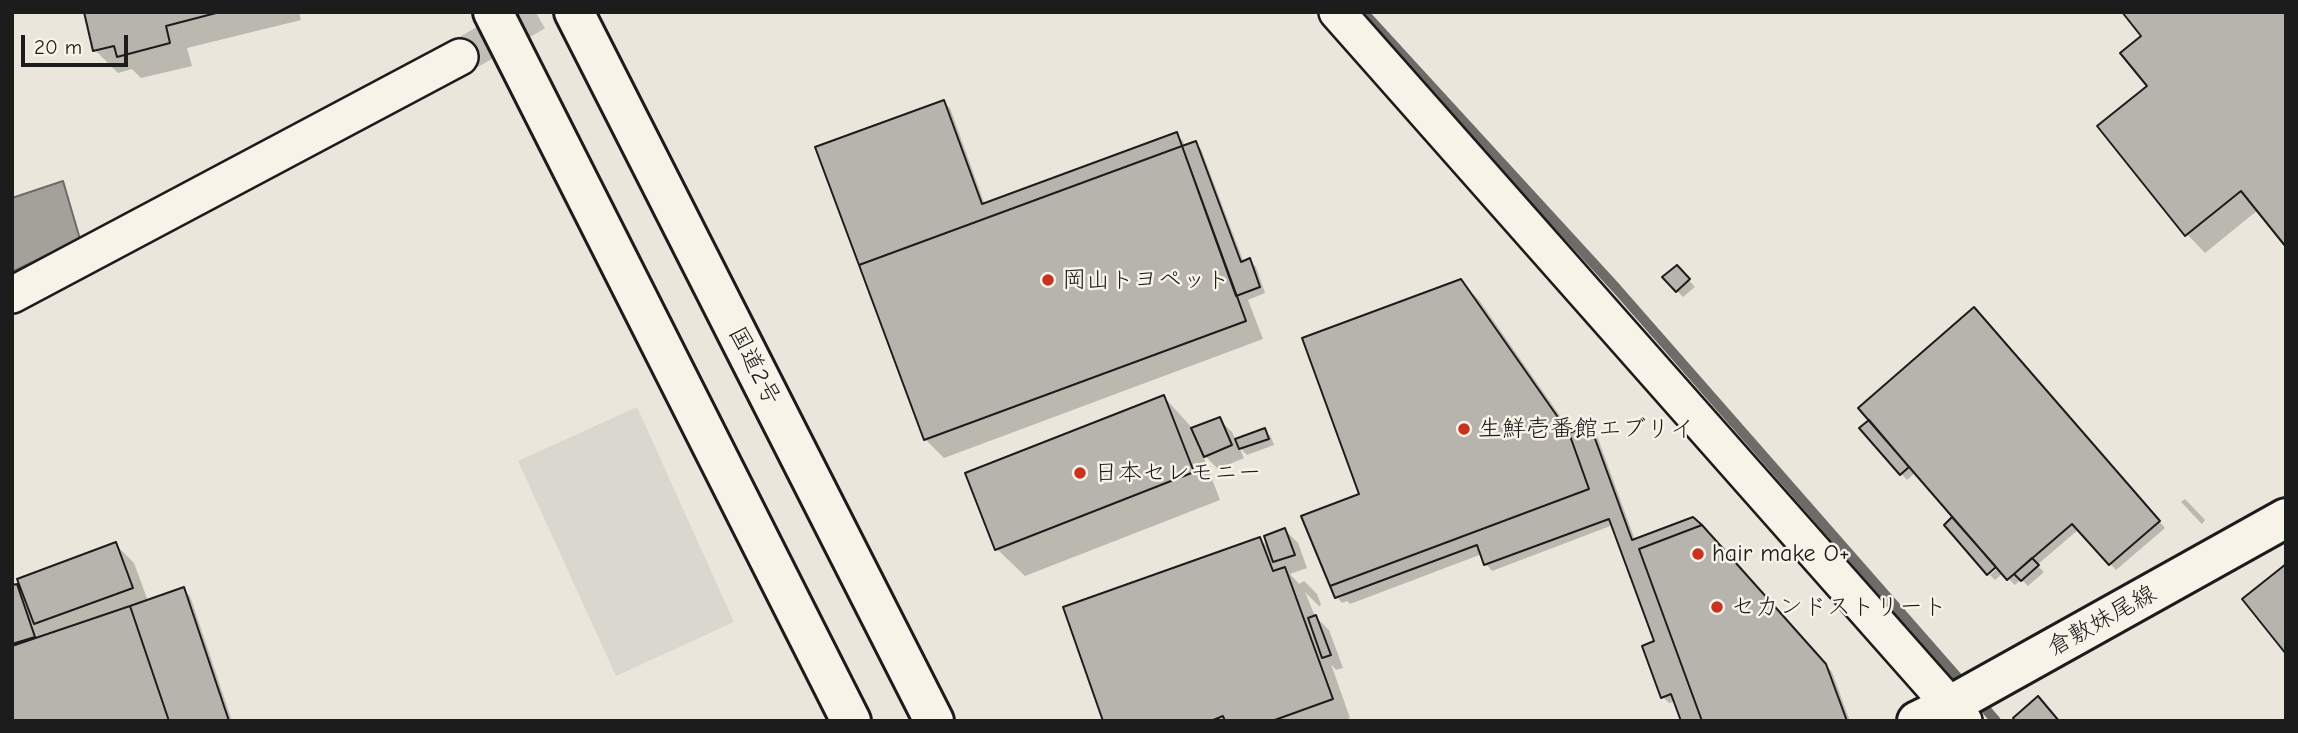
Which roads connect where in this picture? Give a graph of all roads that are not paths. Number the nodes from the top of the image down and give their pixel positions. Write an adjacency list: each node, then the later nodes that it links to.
1 (493, 12): 8 (main road)
2 (574, 12): 9 (main road, 国道2号)
3 (1337, 12): 7 (street)
4 (460, 57): 5 (street)
5 (12, 295)
6 (2286, 519): 7 (main road, 倉敷妹尾線)
7 (1964, 703): 10 (main road, 倉敷妹尾線)
8 (851, 721)
9 (934, 721)
10 (1917, 721)

